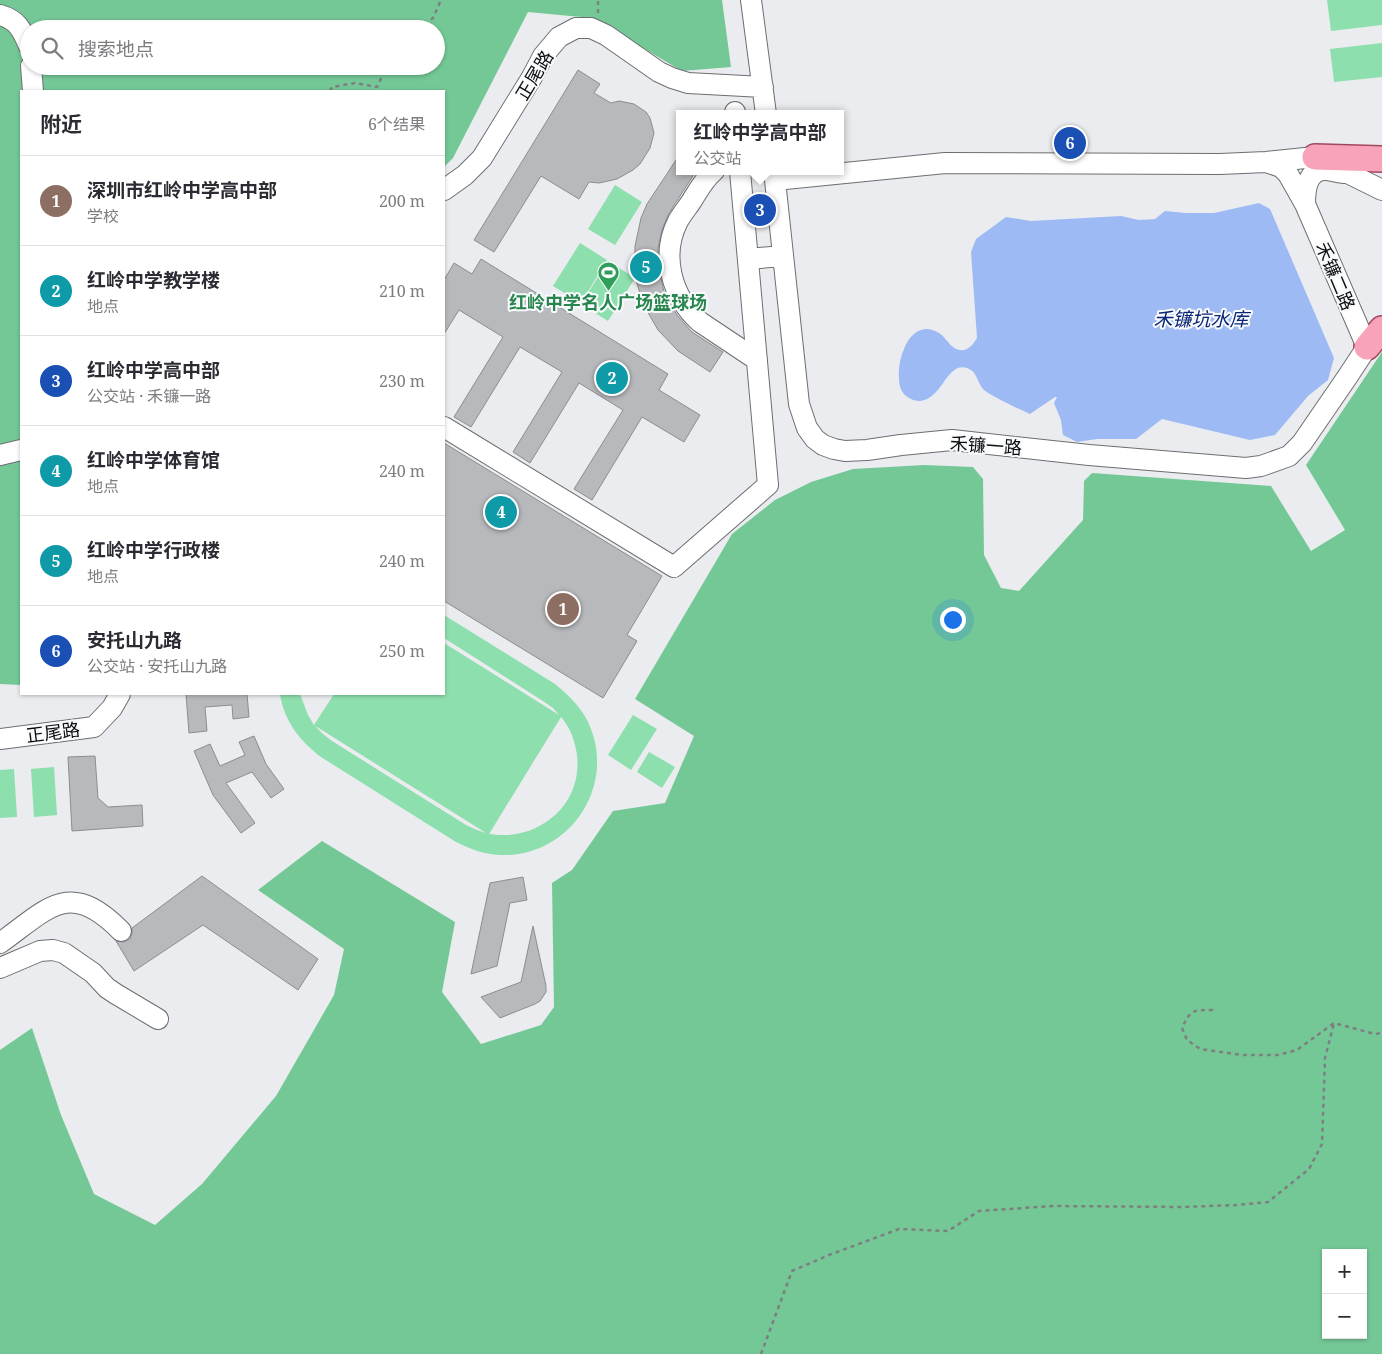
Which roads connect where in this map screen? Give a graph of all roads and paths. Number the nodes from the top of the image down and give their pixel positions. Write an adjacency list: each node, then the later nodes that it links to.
1 (441, 0): 6 (path)
2 (598, 0): 5 (path)
3 (751, 0): 10 (street)
4 (0, 15): 7 (street)
5 (598, 19)
6 (430, 20)
7 (20, 27)
8 (32, 75): 11 (street)
9 (384, 75): 12 (path)
10 (763, 87): 13 (street); 23 (street, 正尾路)
11 (33, 90)
12 (330, 90)
13 (766, 110)
14 (1315, 157): 15 (main road); 16 (street); 18 (street)
15 (1382, 159)
16 (1266, 162): 17 (street); 25 (street, 禾镰二路)
17 (844, 171)
18 (1350, 174): 24 (street); 25 (street)
19 (710, 175): 29 (street)
20 (740, 175): 27 (street)
21 (787, 175): 22 (street)
22 (774, 176): 26 (street, 禾镰一路)
23 (445, 189)
24 (1382, 190)
25 (1305, 204): 28 (street, 禾镰二路)
26 (783, 256): 27 (street); 28 (street, 禾镰一路)
27 (748, 259): 29 (street)
28 (1374, 338)
29 (757, 360): 30 (street)
30 (445, 428)
31 (20, 450): 32 (street)
32 (0, 455)
33 (119, 695): 34 (street, 正尾路)
34 (0, 739)
35 (121, 931): 36 (street)
36 (0, 943)
37 (0, 968): 39 (street)
38 (1213, 1010): 40 (path)
39 (158, 1019)
40 (1334, 1023): 41 (path); 42 (path)
41 (1382, 1033)
42 (761, 1354)

